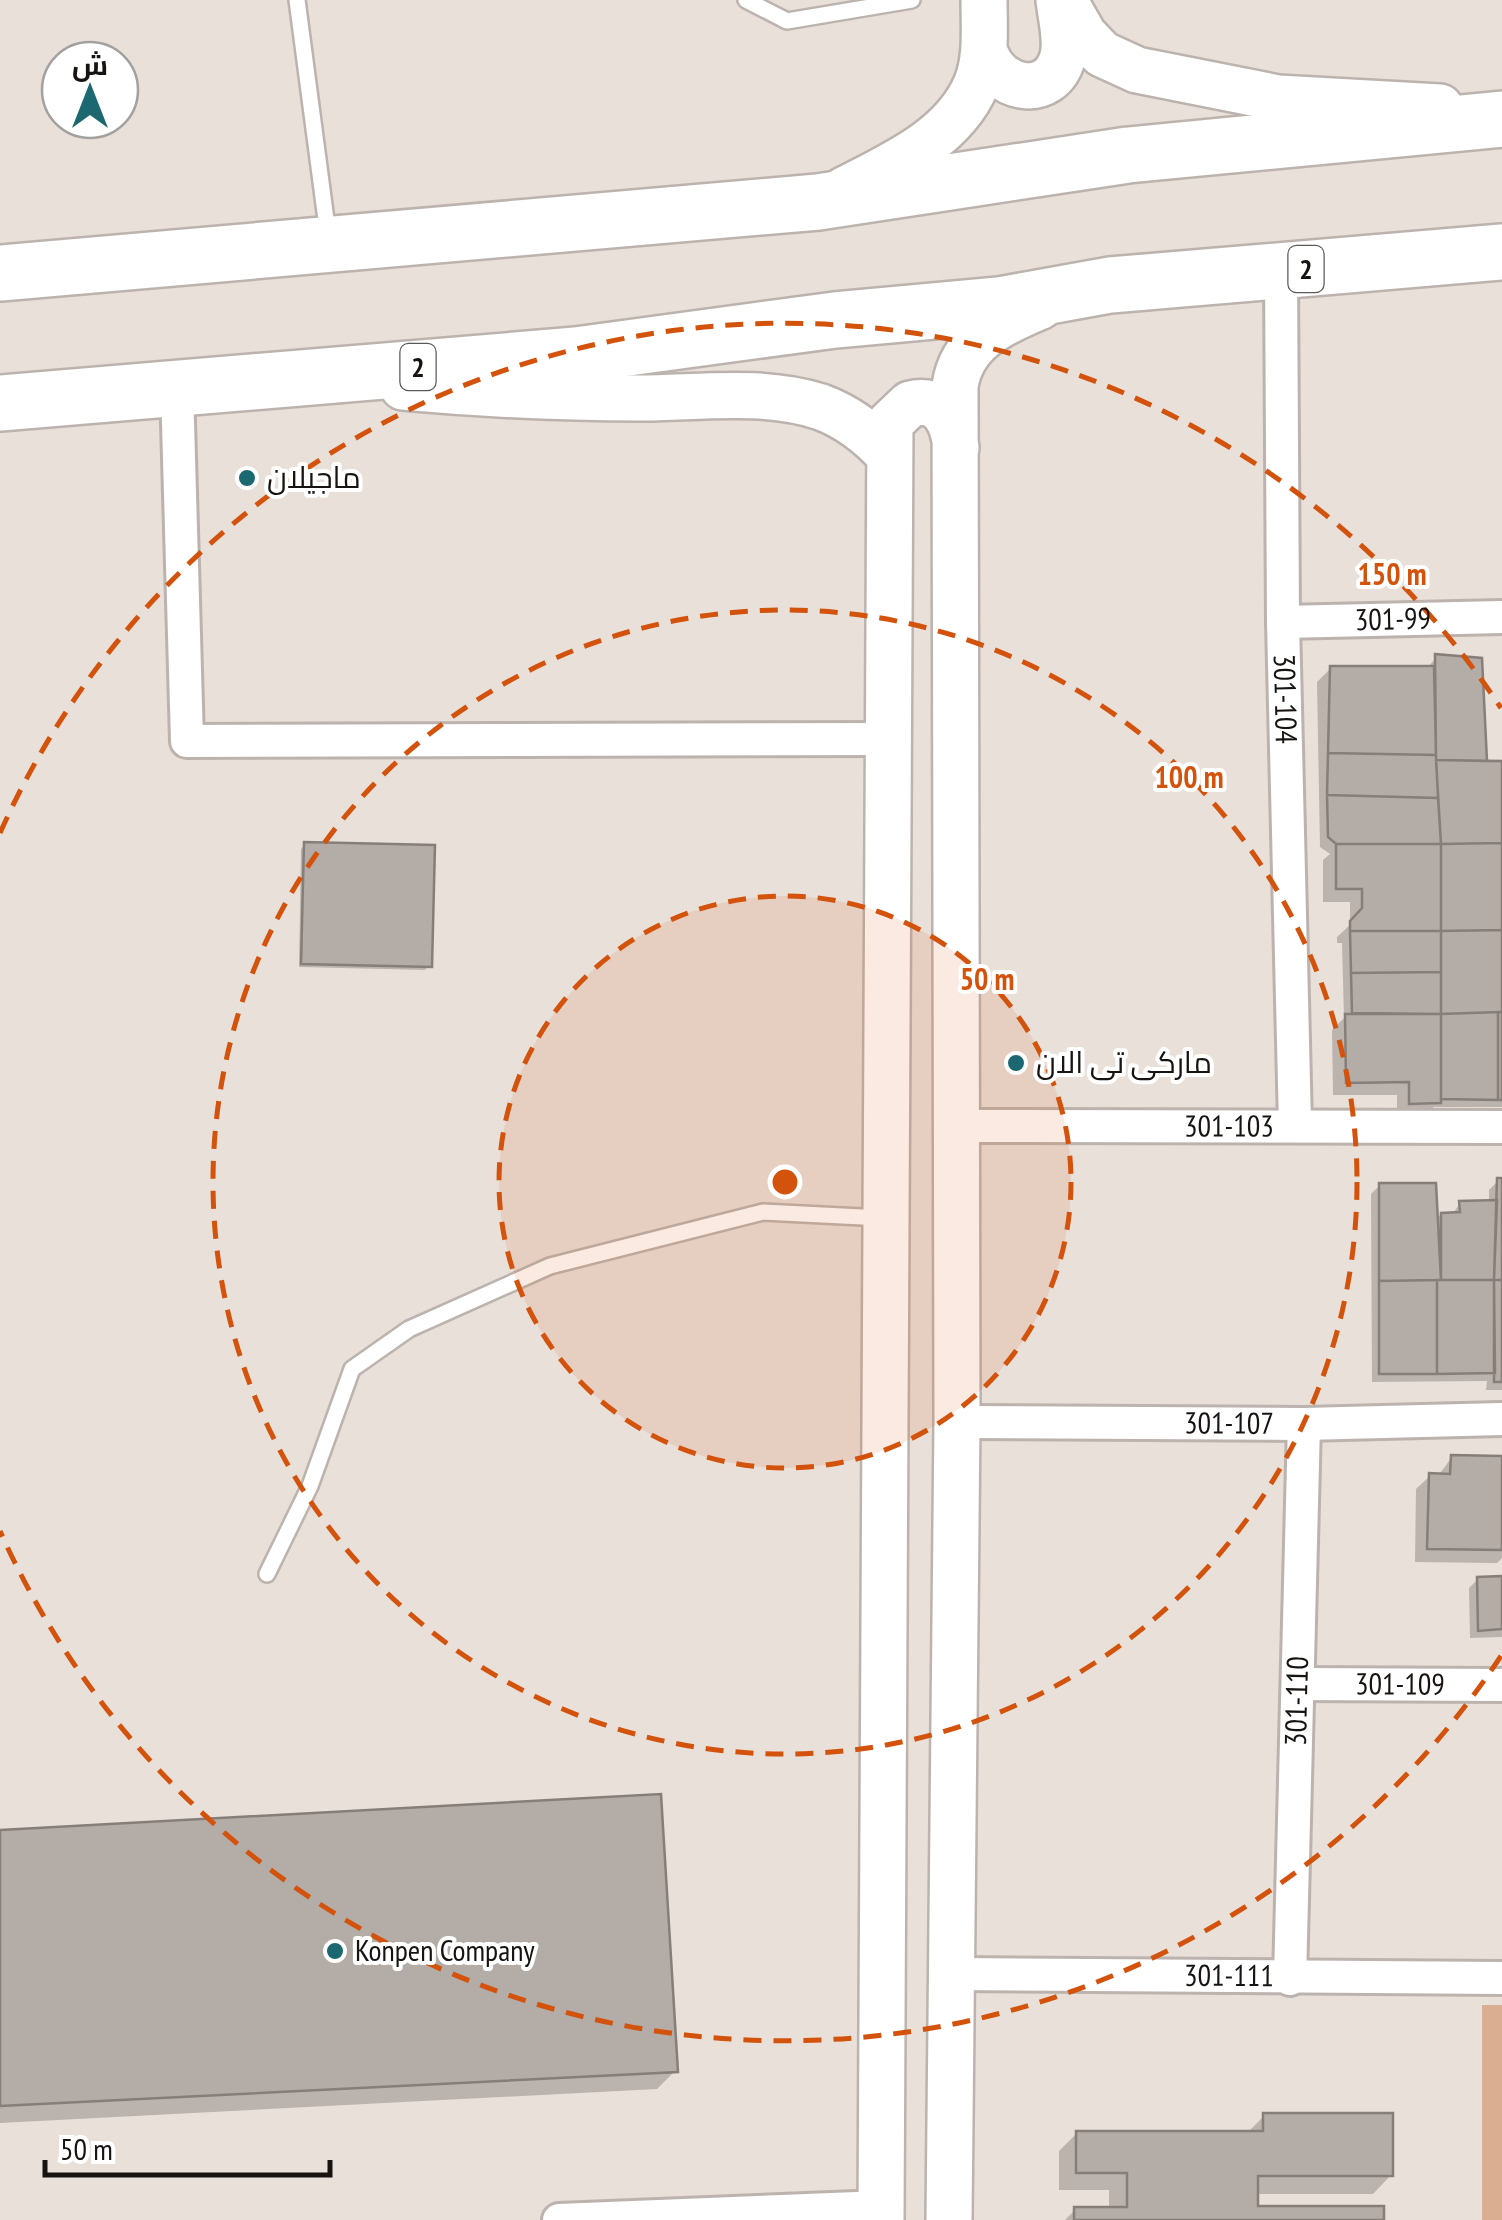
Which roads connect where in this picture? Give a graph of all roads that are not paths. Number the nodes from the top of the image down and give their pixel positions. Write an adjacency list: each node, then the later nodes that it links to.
1 (297, 0): 10 (lane)
2 (746, 0): 3 (lane)
3 (912, 0)
4 (984, 0): 6 (street)
5 (1062, 0): 6 (street); 7 (street)
6 (984, 49): 9 (street)
7 (1502, 110)
8 (1502, 118): 9 (highway)
9 (818, 202): 10 (highway)
10 (330, 244): 13 (highway)
11 (1502, 252): 12 (highway, 2)
12 (1280, 271): 14 (highway, 2); 21 (street, 301-104)
13 (0, 273)
14 (1110, 285): 15 (highway, 2); 19 (street)
15 (317, 376): 16 (highway, 2); 18 (street)
16 (176, 387): 17 (highway, 2); 22 (street)
17 (0, 403)
18 (888, 455): 19 (street); 22 (street)
19 (956, 455): 24 (street)
20 (1502, 617): 21 (street, 301-99)
21 (1283, 622): 23 (street, 301-104)
22 (890, 739): 26 (street)
23 (1296, 1125): 24 (street, 301-103); 25 (street, 301-103)
24 (956, 1126): 28 (street)
25 (1502, 1127)
26 (886, 1218): 30 (lane); 36 (street)
27 (1502, 1419): 29 (street, 301-107)
28 (956, 1422): 29 (street, 301-107); 33 (street)
29 (1304, 1424): 31 (street, 301-110)
30 (267, 1574)
31 (1298, 1684): 32 (street, 301-109); 35 (street, 301-110)
32 (1502, 1685)
33 (954, 1974): 35 (street, 301-111); 38 (street)
34 (1502, 1978): 35 (street, 301-111)
35 (1290, 1980)
36 (882, 2214): 37 (street)
37 (558, 2220)
38 (948, 2220)

